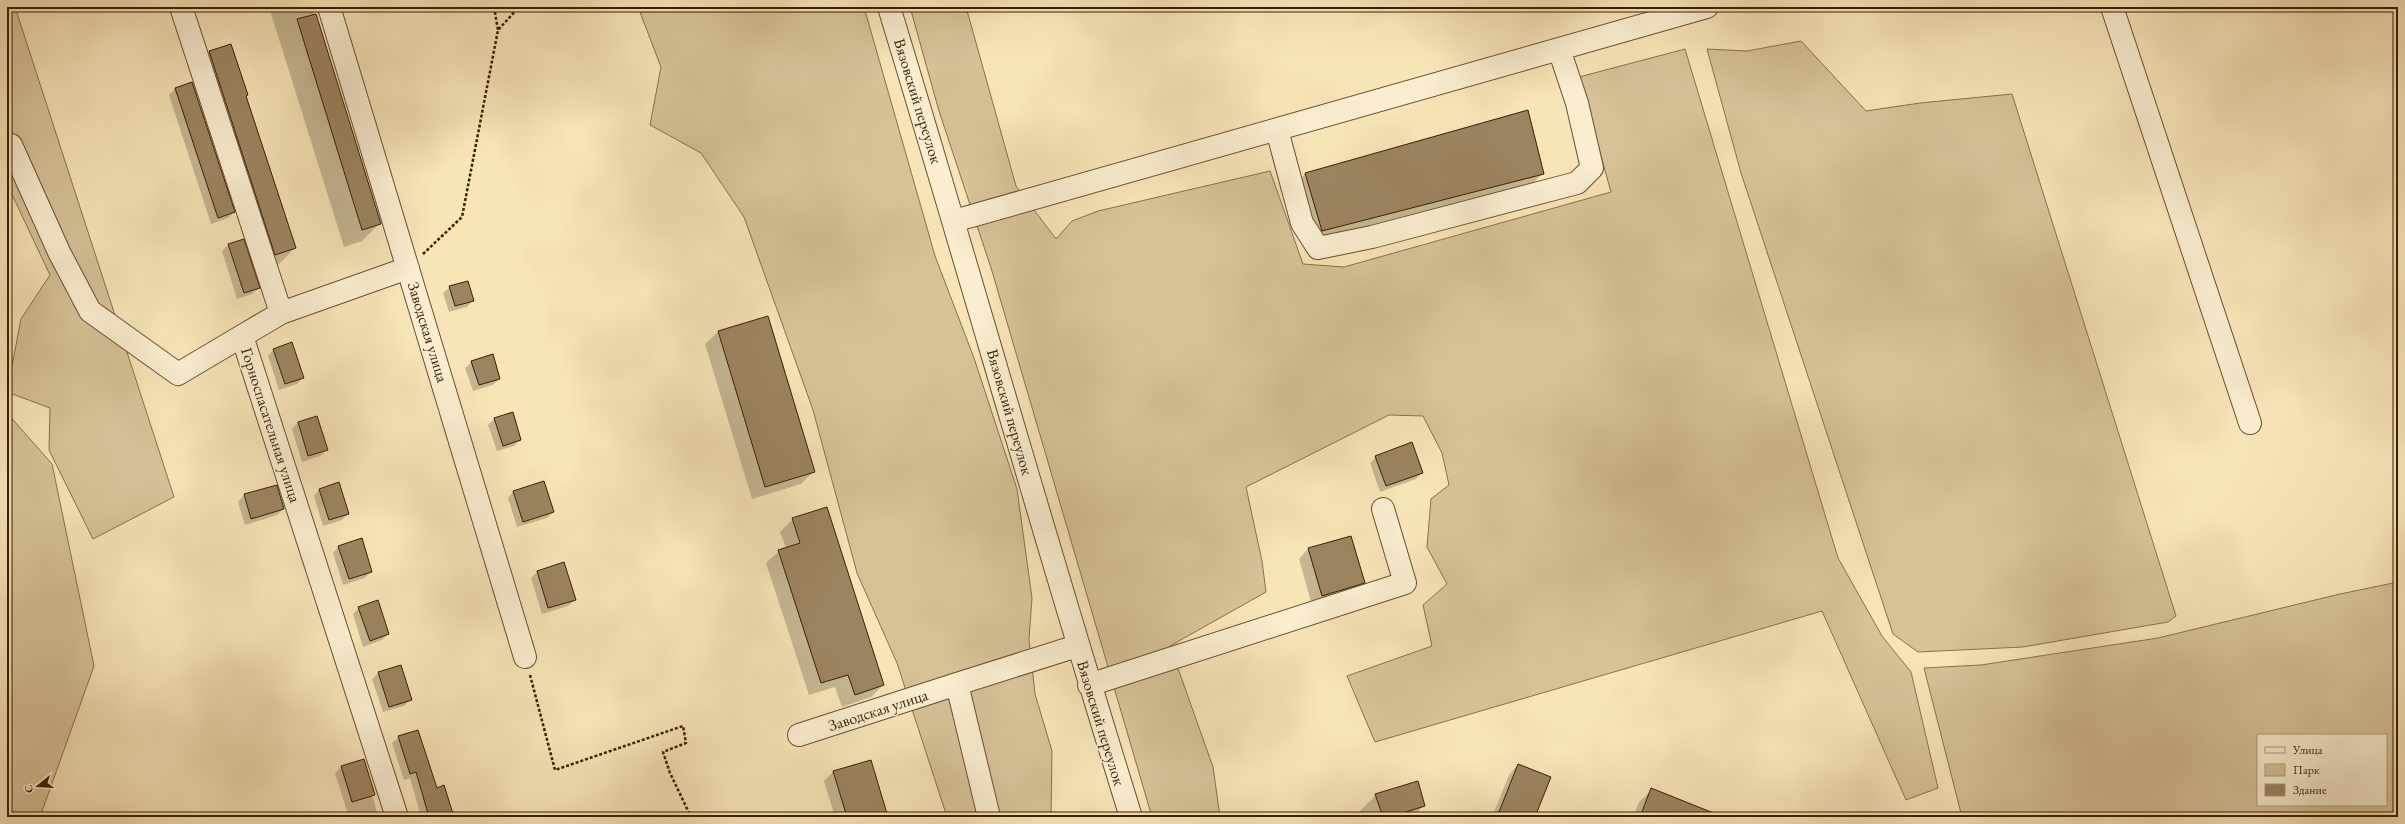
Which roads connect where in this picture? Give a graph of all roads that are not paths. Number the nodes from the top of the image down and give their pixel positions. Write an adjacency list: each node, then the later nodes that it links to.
1 (181, 7): 11 (street)
2 (329, 7): 10 (street, Заводская улица)
3 (889, 7): 9 (street, Вязовский переулок)
4 (1707, 7): 6 (street)
5 (2112, 7): 13 (street)
6 (1559, 49): 7 (street); 7 (street)
7 (1277, 130): 9 (street)
8 (11, 145): 12 (street)
9 (954, 222): 15 (street, Вязовский переулок)
10 (408, 268): 11 (street, Горноспасательная улица); 16 (street, Заводская улица)
11 (281, 313): 12 (street, Горноспасательная улица)
12 (242, 336): 20 (street, Горноспасательная улица)
13 (2250, 423)
14 (1384, 509): 18 (street)
15 (1077, 646): 17 (street, Заводская улица); 18 (street, Вязовский переулок)
16 (525, 657)
17 (957, 684): 19 (street, Заводская улица); 21 (street)
18 (1089, 685): 22 (street, Вязовский переулок)
19 (799, 735)
20 (397, 817)
21 (989, 817)
22 (1131, 817)

